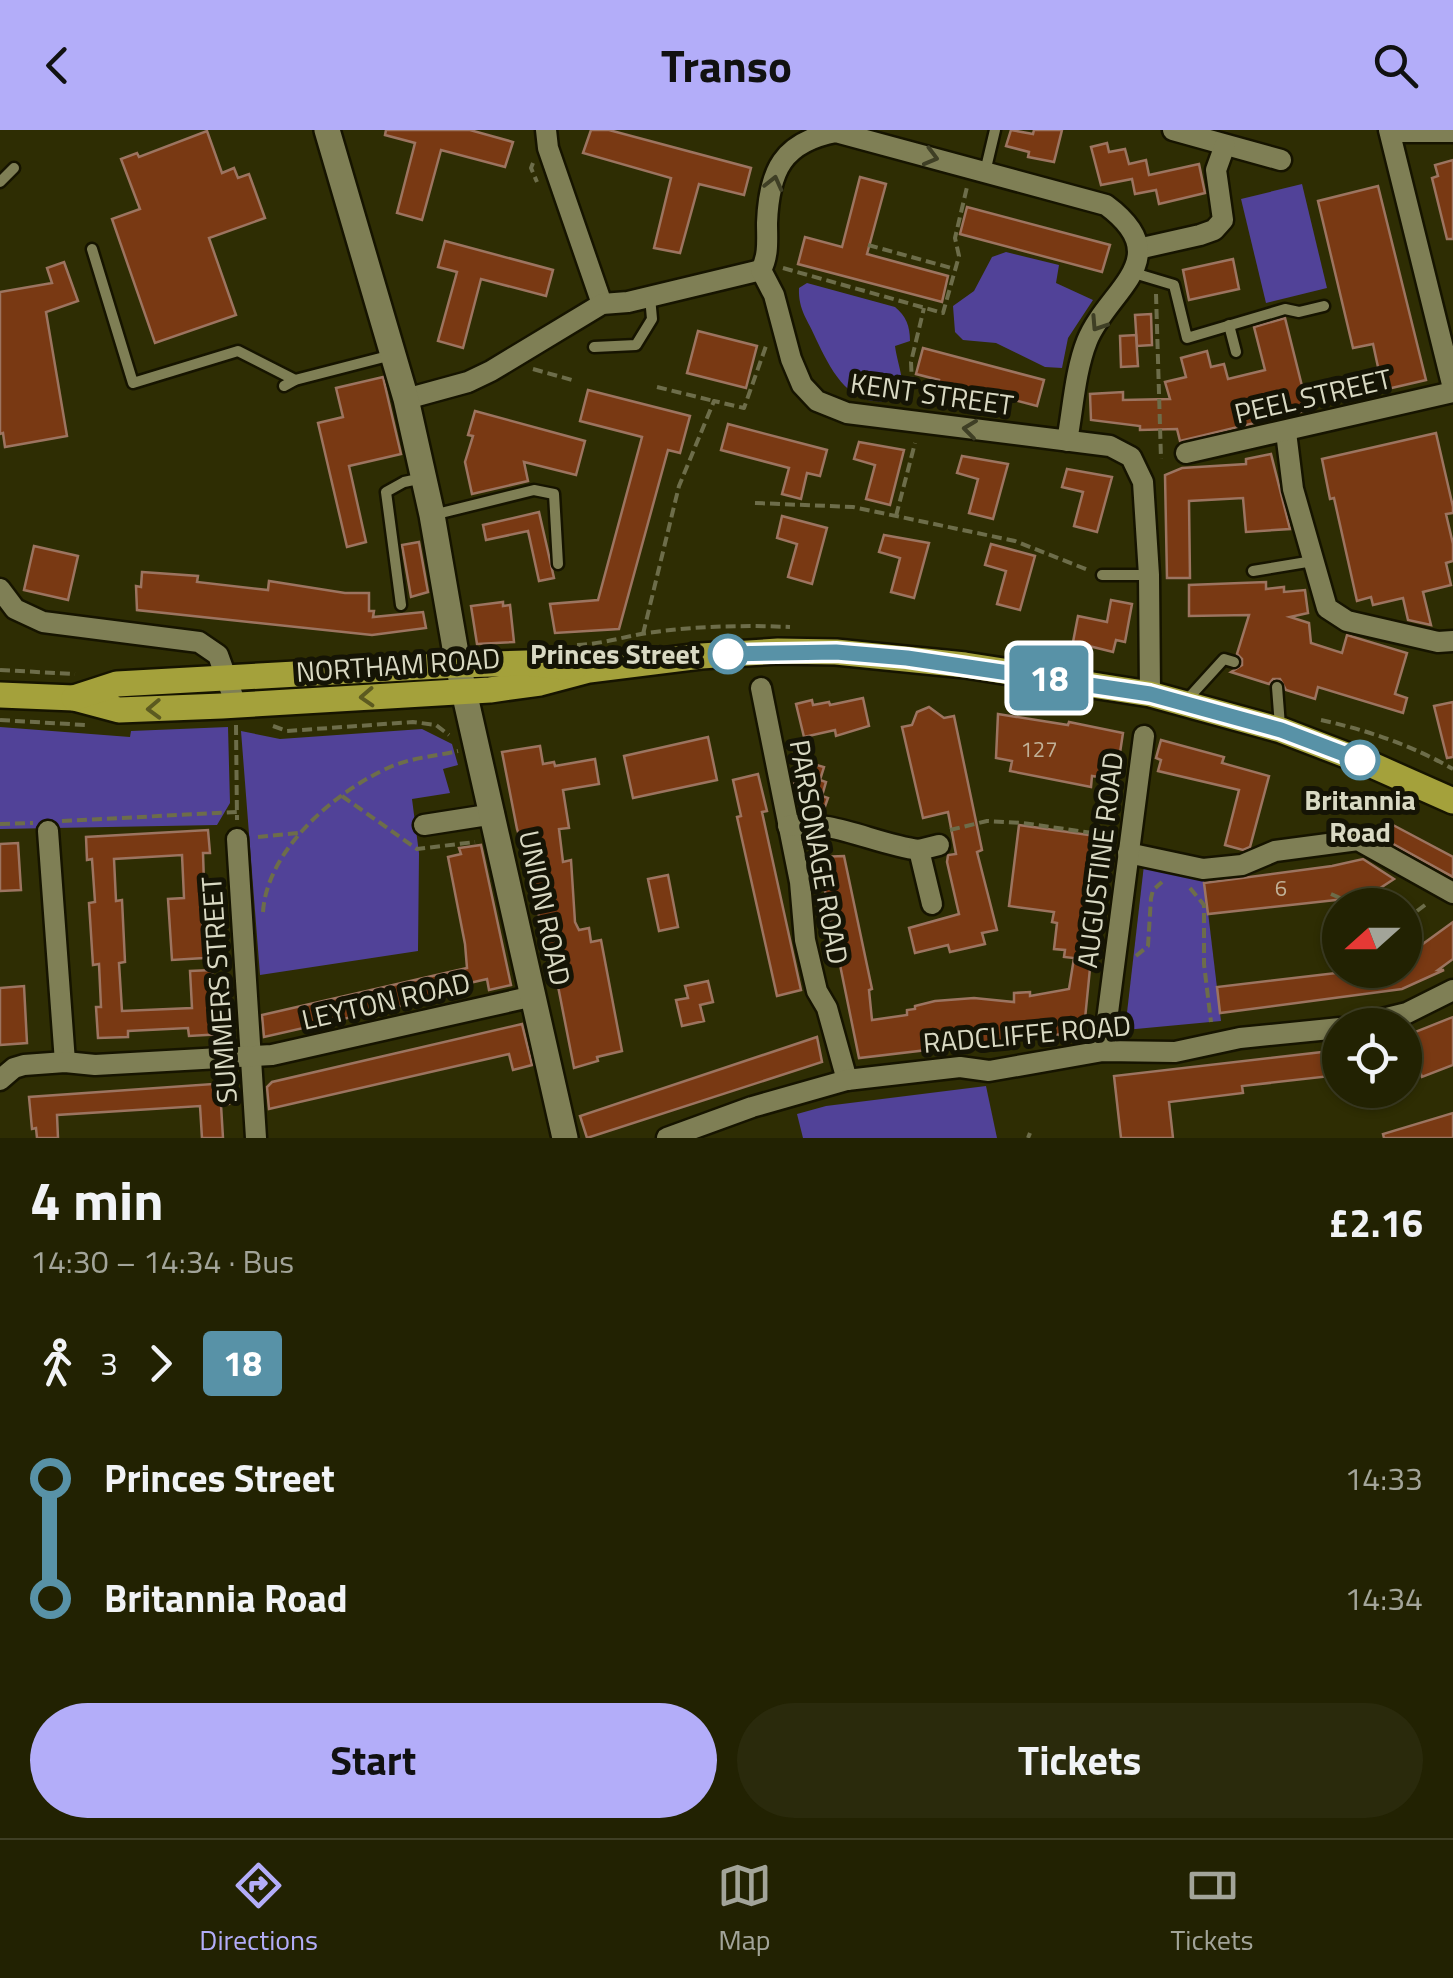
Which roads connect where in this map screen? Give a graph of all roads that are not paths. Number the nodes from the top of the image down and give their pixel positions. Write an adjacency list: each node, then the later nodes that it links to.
1 (327, 130): 22 (street)
2 (546, 130): 17 (street)
3 (995, 130): 10 (lane)
4 (1174, 130): 7 (street)
5 (1390, 131): 6 (street); 23 (street)
6 (1453, 132)
7 (1225, 145): 8 (street); 12 (street)
8 (1281, 160)
9 (14, 168): 11 (lane)
10 (985, 172): 12 (street, KENT STREET); 14 (street, KENT STREET, one-way to 10)
11 (0, 182)
12 (1138, 249): 15 (street)
13 (92, 250): 22 (lane)
14 (763, 266): 16 (street); 26 (street, KENT STREET, one-way to 14)
15 (1144, 276): 19 (lane); 26 (street, one-way to 26)
16 (650, 297): 17 (street); 20 (lane)
17 (602, 304): 24 (street)
18 (1324, 306): 19 (lane)
19 (1230, 325): 21 (lane)
20 (594, 347)
21 (1236, 352)
22 (394, 355): 24 (street)
23 (1453, 390): 25 (street, PEEL STREET)
24 (406, 399): 28 (street)
25 (1286, 432): 27 (street, PEEL STREET); 30 (street)
26 (1067, 441): 33 (street, KENT STREET)
27 (1186, 453)
28 (424, 478): 29 (street); 36 (lane)
29 (432, 515): 31 (lane); 39 (street)
30 (1313, 562): 32 (lane); 37 (street)
31 (558, 564)
32 (1253, 571)
33 (1149, 574): 34 (lane); 46 (street)
34 (1102, 575)
35 (0, 589): 41 (street)
36 (401, 605)
37 (1453, 641)
38 (1234, 662): 48 (lane)
39 (458, 665): 40 (main road, NORTHAM ROAD); 41 (main road, NORTHAM ROAD); 44 (street, UNION ROAD)
40 (589, 670): 44 (main road, NORTHAM ROAD); 46 (main road, NORTHAM ROAD)
41 (229, 679): 47 (main road, NORTHAM ROAD); 49 (street)
42 (1276, 687): 50 (lane)
43 (761, 688): 55 (street, PARSONAGE ROAD)
44 (464, 691): 49 (main road, NORTHAM ROAD, one-way to 49); 53 (street, UNION ROAD)
45 (0, 694): 47 (main road)
46 (1150, 694): 48 (main road, NORTHAM ROAD)
47 (74, 698): 49 (main road, NORTHAM ROAD, one-way to 47)
48 (1183, 703): 50 (main road, NORTHAM ROAD)
49 (236, 712)
50 (1281, 730): 52 (main road, NORTHAM ROAD)
51 (1144, 736): 58 (street, AUGUSTINE ROAD)
52 (1453, 801)
53 (494, 814): 54 (street); 62 (street, UNION ROAD)
54 (424, 825)
55 (788, 826): 60 (street); 69 (street, PARSONAGE ROAD)
56 (48, 831): 67 (street)
57 (237, 839): 66 (street, SUMMERS STREET)
58 (1128, 846): 59 (street); 65 (street, AUGUSTINE ROAD)
59 (1447, 890)
60 (932, 904)
61 (1453, 990): 63 (street)
62 (534, 996): 66 (street, LEYTON ROAD); 71 (street, UNION ROAD)
63 (1417, 1008)
64 (1322, 1030): 65 (street, RADCLIFFE ROAD)
65 (1103, 1050): 69 (street, RADCLIFFE ROAD)
66 (250, 1058): 67 (street, LEYTON ROAD); 70 (street, SUMMERS STREET)
67 (66, 1062): 68 (street, LEYTON ROAD)
68 (0, 1080)
69 (847, 1080): 72 (street, RADCLIFFE ROAD)
70 (256, 1138)
71 (565, 1138)
72 (667, 1138)

